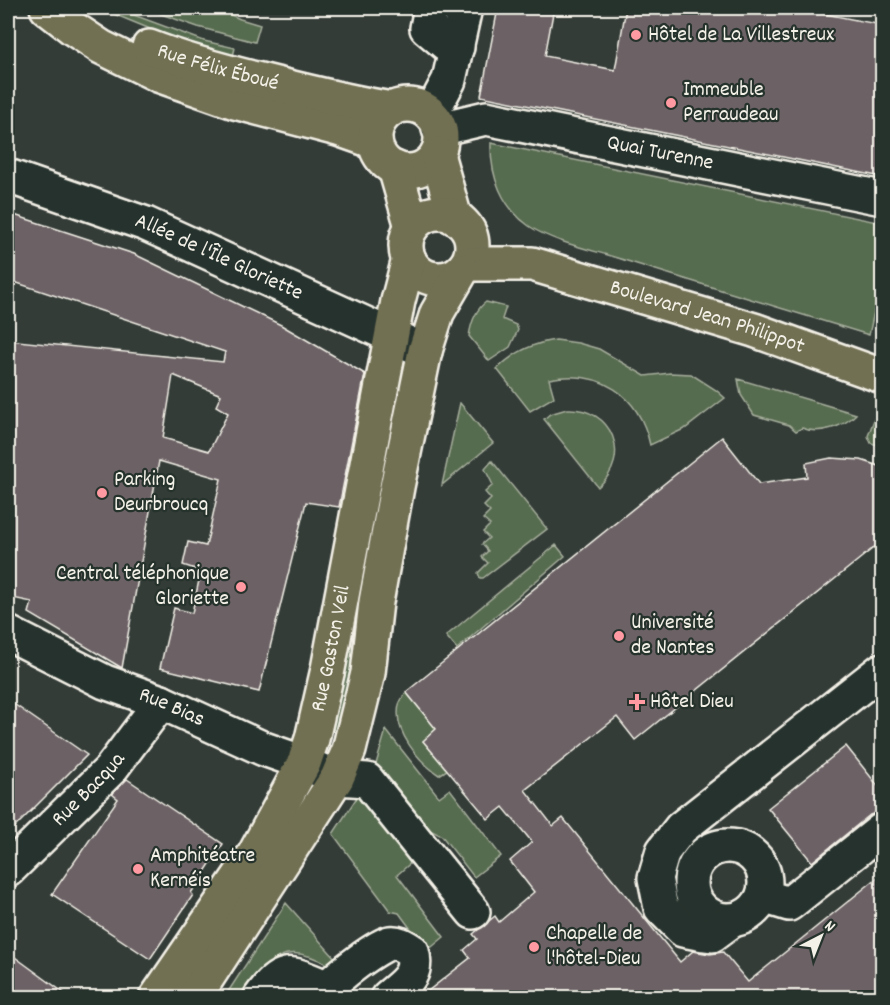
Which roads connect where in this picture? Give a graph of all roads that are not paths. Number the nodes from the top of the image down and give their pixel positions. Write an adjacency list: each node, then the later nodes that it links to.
1 (431, 8): 4 (street)
2 (465, 8): 4 (street)
3 (48, 9): 5 (main road, Rue Félix Éboué); 7 (main road, Rue Félix Éboué)
4 (457, 47): 6 (street)
5 (392, 109): 6 (main road); 7 (main road)
6 (436, 133): 8 (main road); 10 (street, Quai Turenne); 11 (main road)
7 (375, 142): 8 (main road)
8 (395, 168): 12 (main road)
9 (8, 176): 16 (street, Allée de l'Île Gloriette)
10 (882, 198)
11 (461, 224): 12 (main road); 14 (main road, Boulevard Jean Philippot); 15 (main road)
12 (412, 227): 13 (main road)
13 (409, 260): 15 (main road); 16 (main road, Rue Gaston Veil)
14 (528, 263): 15 (main road, Boulevard Jean Philippot); 18 (main road, Boulevard Jean Philippot)
15 (464, 267): 17 (main road, Rue Gaston Veil)
16 (391, 336): 17 (street, Allée de l'Île Gloriette); 22 (main road, Rue Gaston Veil)
17 (425, 351): 23 (main road, Rue Gaston Veil)
18 (882, 376)
19 (8, 633): 21 (street, Rue Bias)
20 (882, 670): 28 (street)
21 (161, 702): 22 (street, Rue Bias); 25 (street, Rue Bacqua)
22 (304, 763): 23 (street, Rue Bias); 30 (main road, Rue Gaston Veil)
23 (337, 778): 27 (street); 31 (main road, Rue Gaston Veil)
24 (882, 830): 26 (street)
25 (8, 870)
26 (763, 896): 28 (street); 28 (street)
27 (473, 912)
28 (731, 921)
29 (327, 992): 32 (street); 33 (street)
30 (156, 998)
31 (194, 998)
32 (260, 998)
33 (387, 998)

